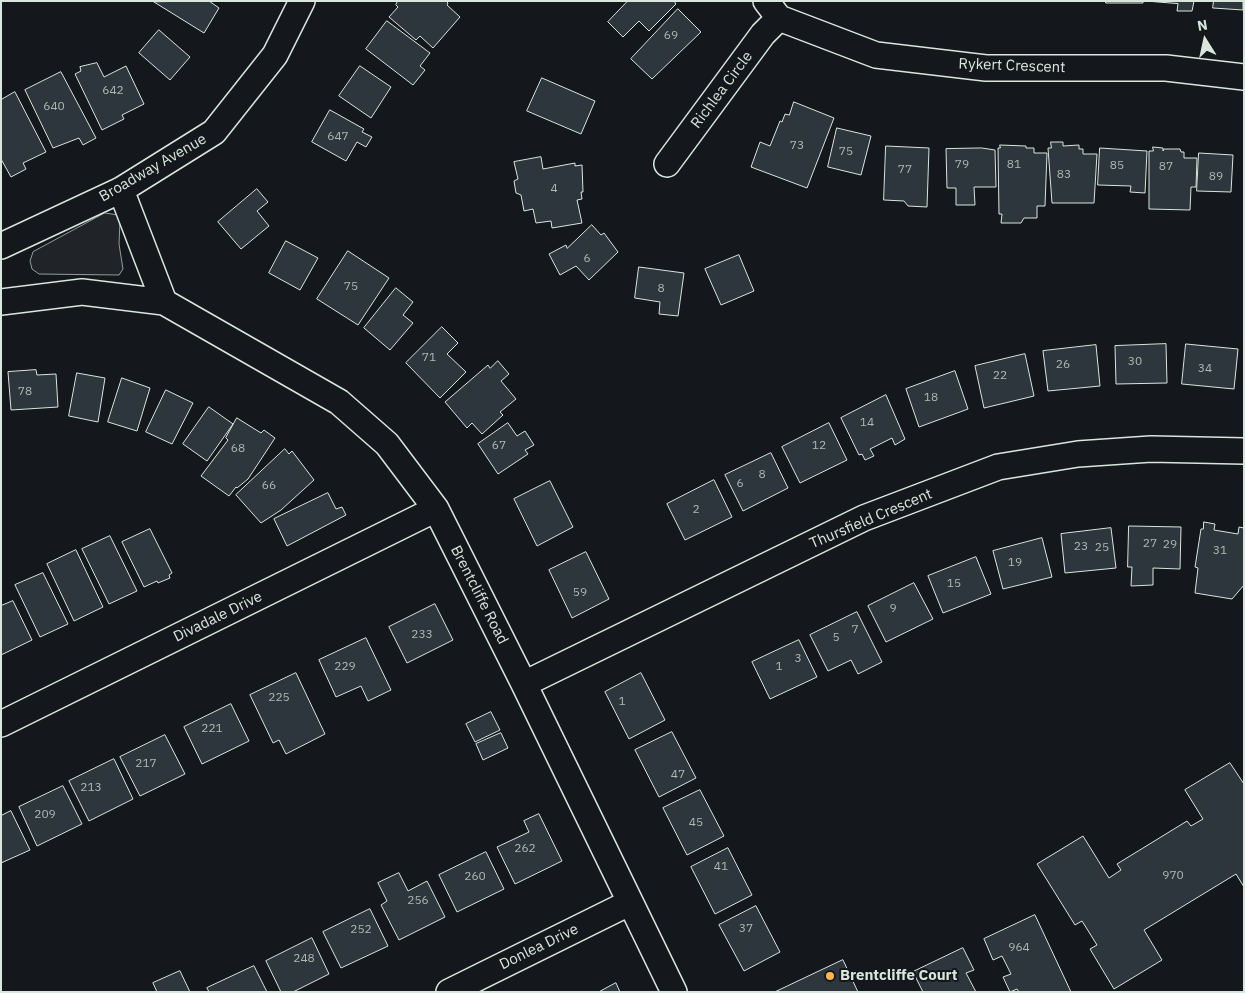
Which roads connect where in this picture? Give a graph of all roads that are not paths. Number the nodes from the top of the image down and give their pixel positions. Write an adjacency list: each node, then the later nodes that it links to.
1 (302, 1): 5 (street, Broadway Avenue)
2 (773, 9): 3 (street, Rykert Crescent); 4 (street, Richlea Circle)
3 (1244, 77)
4 (667, 164)
5 (121, 190): 6 (street, Broadway Avenue); 8 (street)
6 (1, 246)
7 (1, 302): 8 (street, Brentcliffe Road)
8 (164, 302): 10 (street, Brentcliffe Road)
9 (1244, 451): 11 (street, Thursfield Crescent)
10 (436, 509): 11 (street, Brentcliffe Road); 12 (street, Divadale Drive)
11 (524, 684): 13 (street, Brentcliffe Road)
12 (1, 724)
13 (629, 903): 14 (street, Donlea Drive); 15 (street, Brentcliffe Road)
14 (449, 992)
15 (674, 992)

